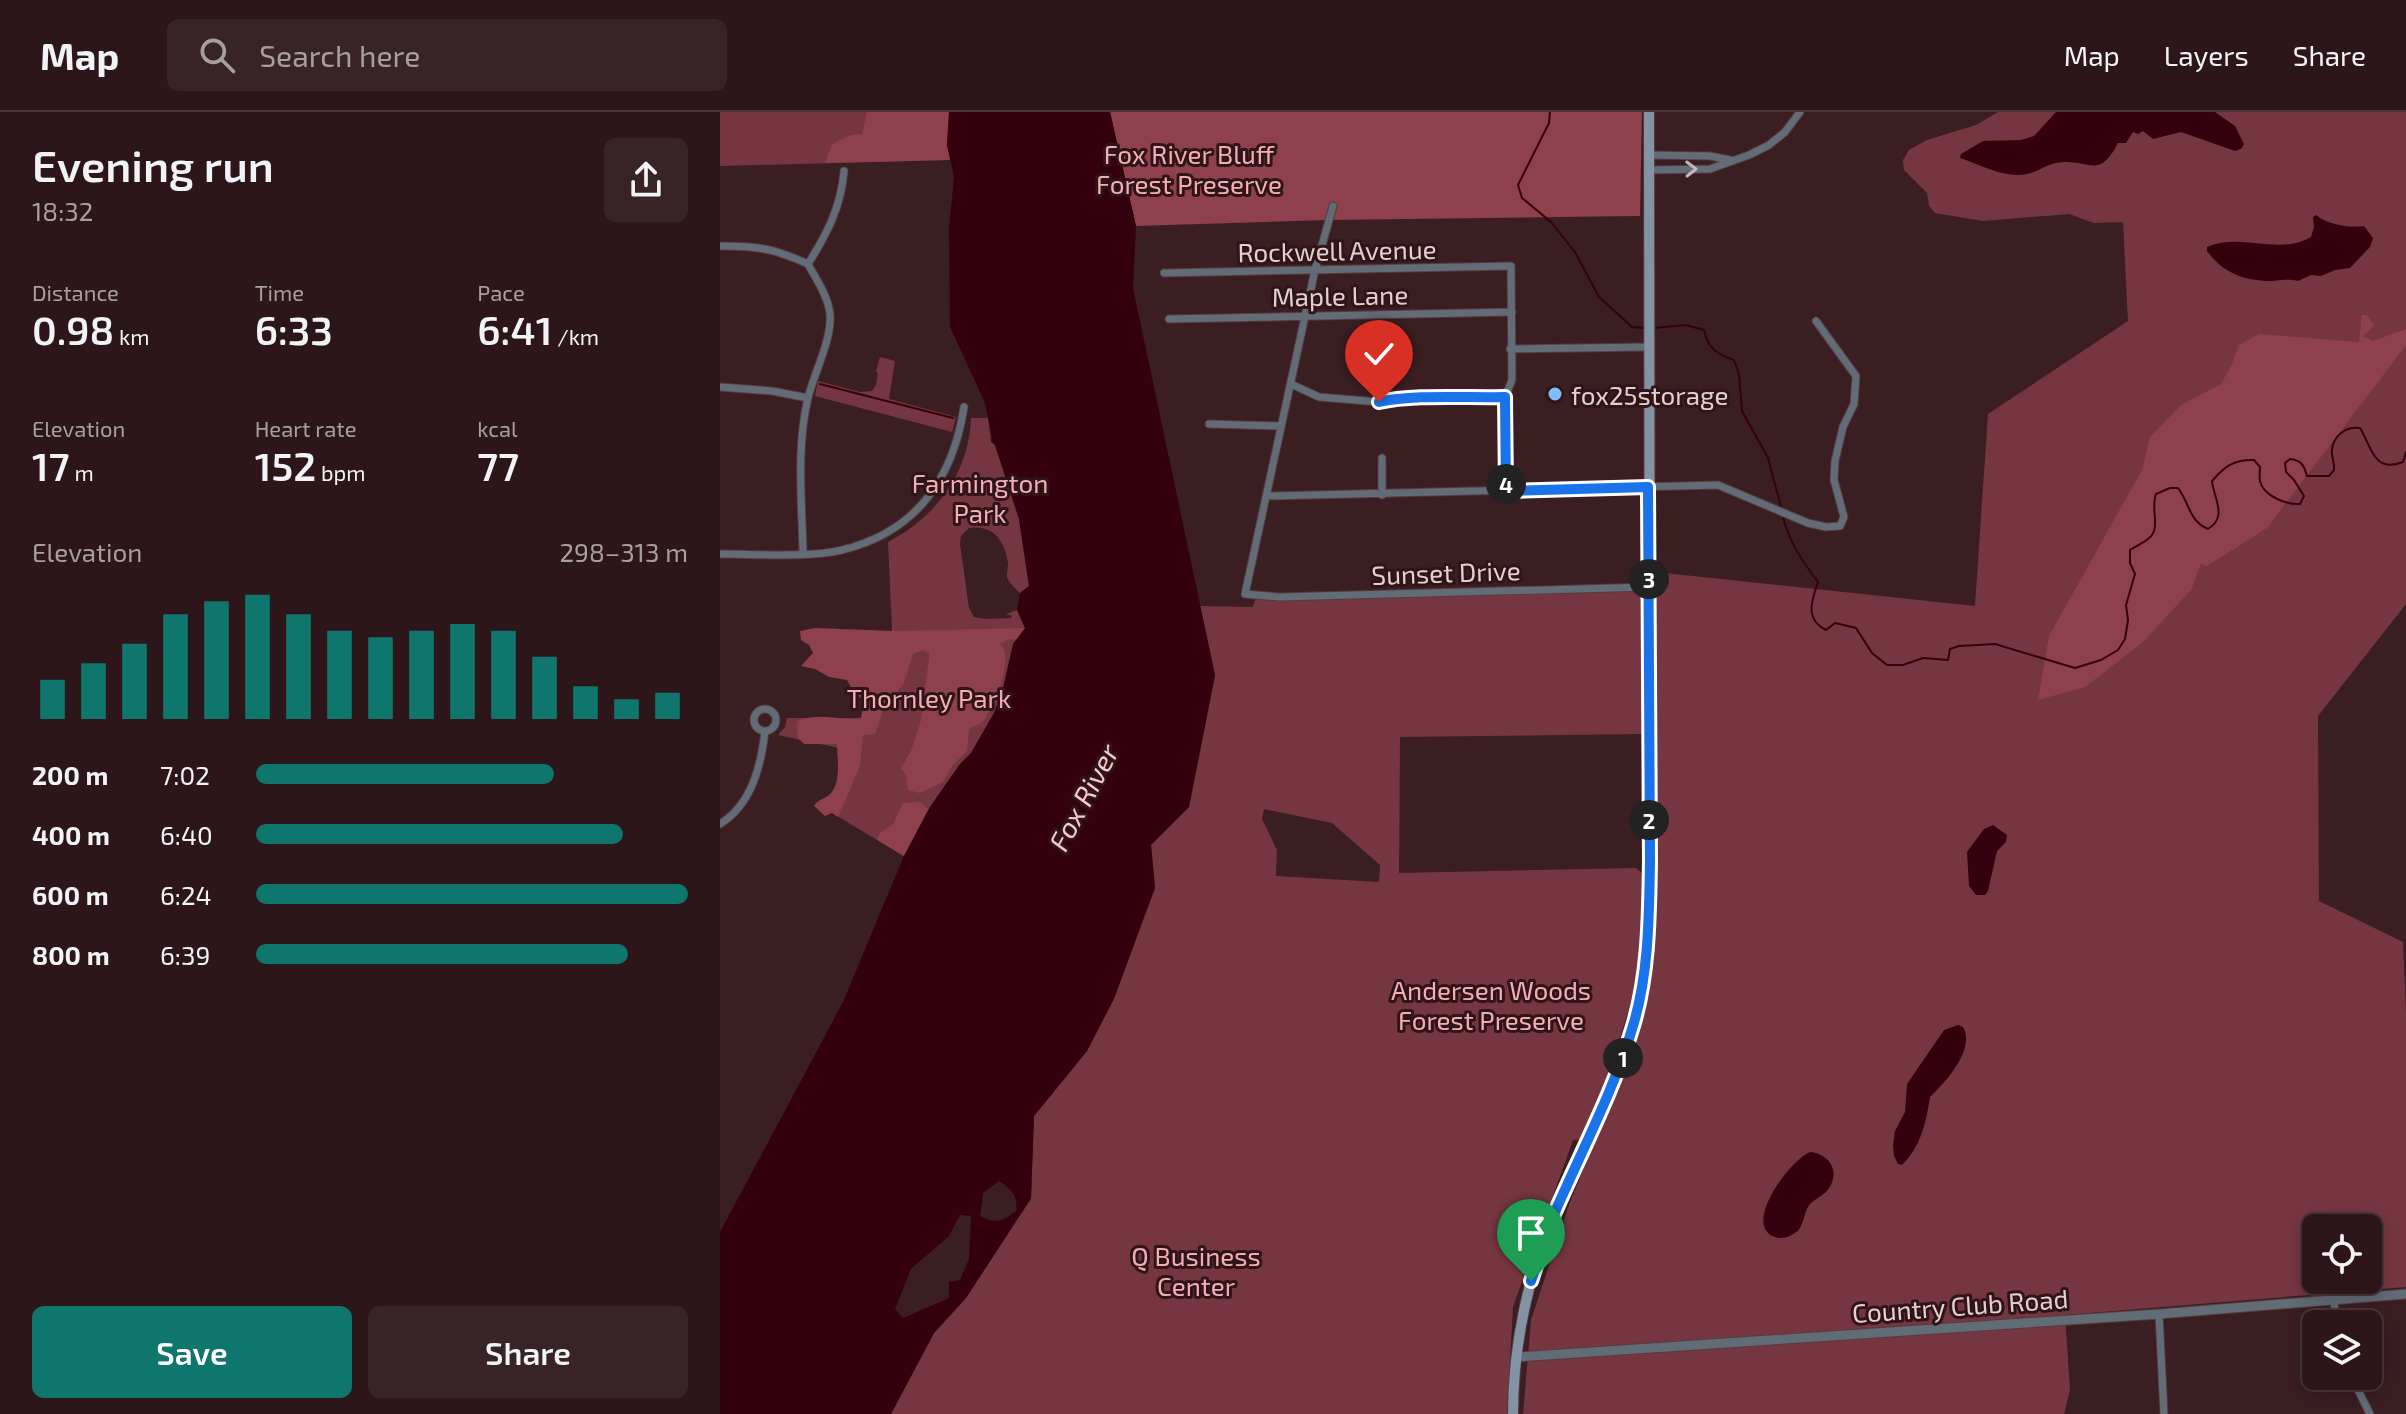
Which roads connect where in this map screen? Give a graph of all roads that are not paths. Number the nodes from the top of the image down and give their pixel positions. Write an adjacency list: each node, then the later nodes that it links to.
1 (1649, 112): 3 (main road)
2 (1800, 112): 4 (street)
3 (1649, 155): 4 (street); 5 (main road)
4 (1732, 160): 5 (street, one-way to 4)
5 (1649, 170): 16 (main road)
6 (844, 171): 9 (street)
7 (1333, 206): 10 (street)
8 (720, 246): 9 (street)
9 (808, 264): 21 (street)
10 (1315, 270): 11 (street, Rockwell Avenue); 12 (street, Rockwell Avenue); 13 (street)
11 (1164, 273)
12 (1512, 312): 13 (street, Maple Lane); 17 (street)
13 (1305, 315): 14 (street, Maple Lane); 18 (street)
14 (1169, 319)
15 (1816, 321): 26 (street)
16 (1648, 342): 17 (street); 26 (main road)
17 (1510, 349): 20 (street)
18 (1291, 384): 20 (street); 24 (street)
19 (720, 387): 21 (street)
20 (1505, 397): 27 (street)
21 (808, 398): 30 (street)
22 (964, 407): 30 (street)
23 (1209, 424): 24 (street)
24 (1280, 426): 29 (street)
25 (1382, 458): 28 (street)
26 (1648, 487): 27 (street); 32 (main road)
27 (1506, 491): 28 (street)
28 (1382, 495): 29 (street)
29 (1266, 496): 32 (street, Sunset Drive)
30 (803, 553): 31 (street)
31 (720, 554)
32 (1649, 587): 39 (main road)
33 (765, 731): 34 (street)
34 (720, 824)
35 (2406, 1294): 36 (street, Country Club Road)
36 (2334, 1300): 37 (street); 38 (street, Country Club Road)
37 (2335, 1310)
38 (2159, 1314): 39 (street, Country Club Road); 42 (street)
39 (1517, 1357): 41 (main road)
40 (2358, 1390): 43 (street)
41 (1513, 1414)
42 (2164, 1414)
43 (2370, 1414)

